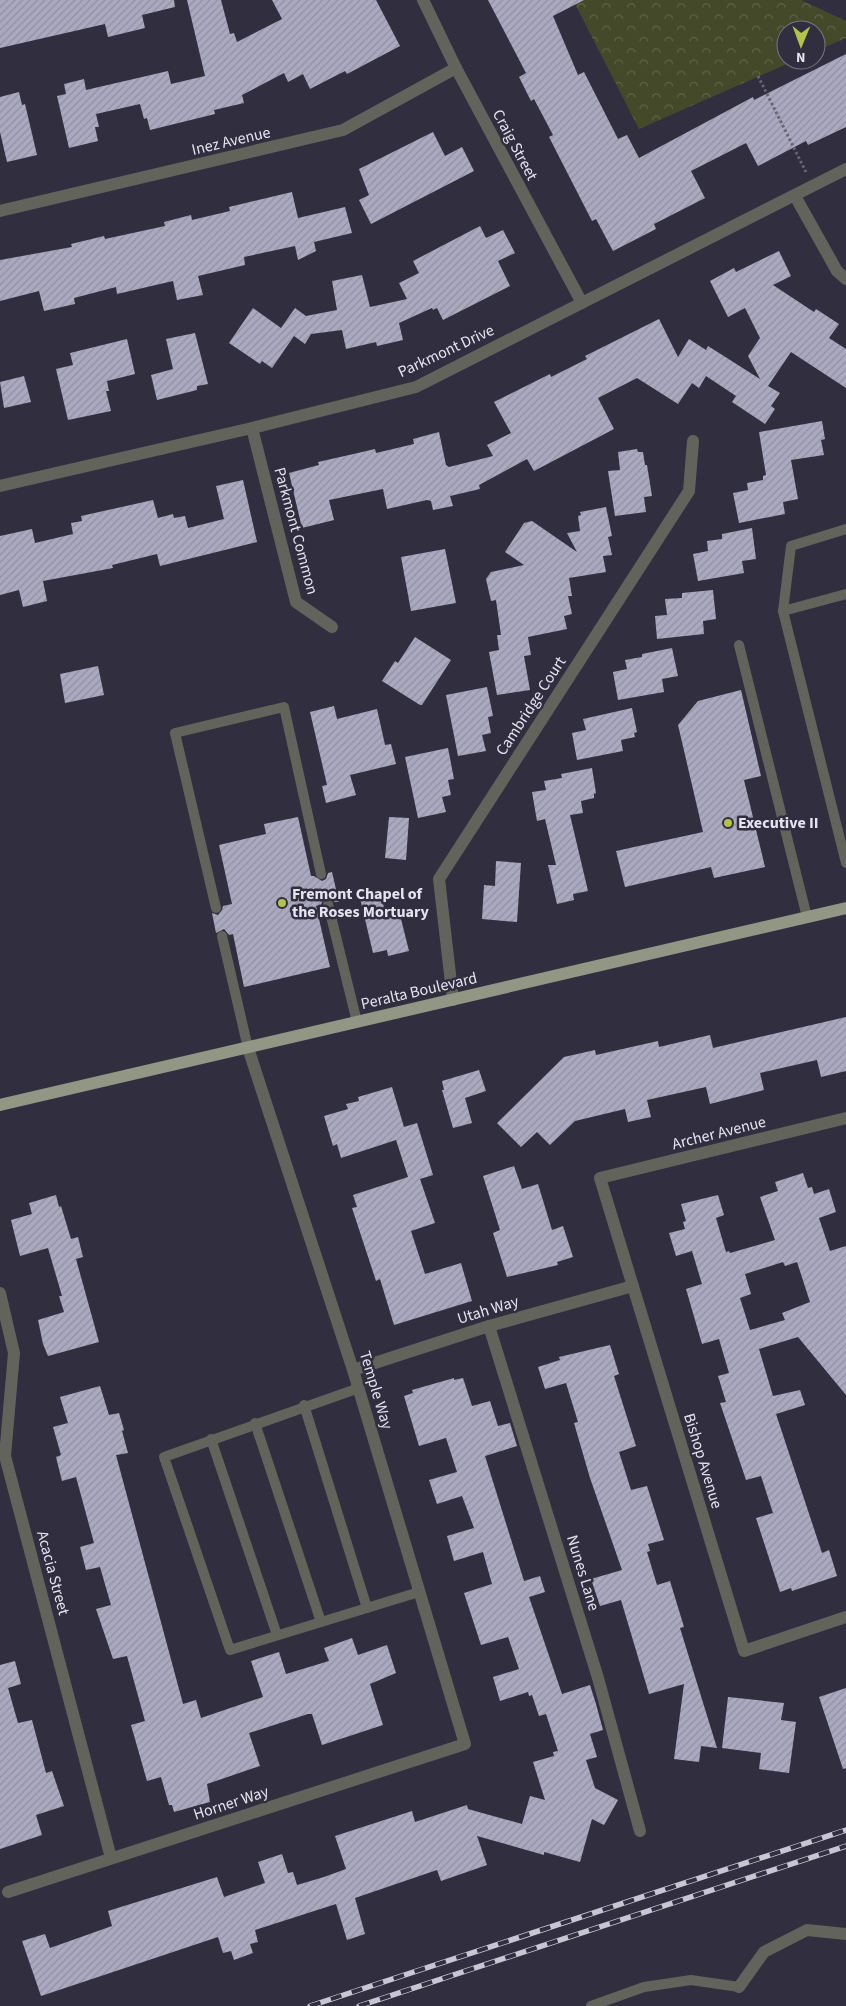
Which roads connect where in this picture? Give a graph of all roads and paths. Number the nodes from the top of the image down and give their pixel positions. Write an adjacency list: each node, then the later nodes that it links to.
1 (423, 0): 2 (street, Craig Street)
2 (456, 68): 7 (street, Inez Avenue); 9 (street, Craig Street)
3 (758, 76): 5 (path)
4 (846, 169): 5 (street, Parkmont Drive)
5 (814, 186): 6 (street, Parkmont Drive)
6 (795, 196): 8 (street); 9 (street, Parkmont Drive)
7 (0, 211)
8 (846, 279)
9 (582, 304): 10 (street, Parkmont Drive)
10 (252, 428): 12 (street, Parkmont Drive); 16 (street, Parkmont Common)
11 (693, 441): 25 (street, Cambridge Court)
12 (0, 486)
13 (846, 529): 15 (lane)
14 (846, 594): 15 (lane)
15 (783, 611): 18 (lane)
16 (332, 627)
17 (739, 644): 23 (lane)
18 (846, 863)
19 (321, 874): 21 (lane)
20 (328, 904): 26 (lane)
21 (216, 908)
22 (846, 908): 23 (main road, Peralta Boulevard)
23 (807, 917): 25 (main road, Peralta Boulevard)
24 (222, 936): 27 (lane)
25 (453, 1000): 26 (main road, Peralta Boulevard)
26 (356, 1022): 27 (main road, Peralta Boulevard)
27 (248, 1048): 28 (main road, Peralta Boulevard); 34 (street, Temple Way)
28 (0, 1105)
29 (846, 1118): 30 (street, Archer Avenue)
30 (600, 1178): 31 (street, Bishop Avenue)
31 (633, 1286): 33 (street, Utah Way); 42 (street, Bishop Avenue)
32 (0, 1293): 39 (street, Acacia Street)
33 (489, 1326): 34 (street, Utah Way); 46 (street, Nunes Lane)
34 (353, 1370): 35 (street, Temple Way)
35 (359, 1388): 36 (lane); 40 (street, Temple Way)
36 (304, 1405): 37 (lane); 41 (lane)
37 (255, 1423): 38 (lane); 43 (lane)
38 (211, 1439): 44 (lane); 44 (lane)
39 (2, 1456): 47 (street, Acacia Street)
40 (419, 1592): 41 (lane); 45 (street, Temple Way)
41 (367, 1608): 43 (lane)
42 (846, 1617)
43 (321, 1622): 44 (lane)
44 (277, 1635)
45 (465, 1744): 47 (street, Horner Way)
46 (640, 1831)
47 (112, 1858): 48 (street, Horner Way)
48 (8, 1892)
49 (846, 1934): 50 (street)
50 (739, 1987): 51 (lane)
51 (591, 2006)

